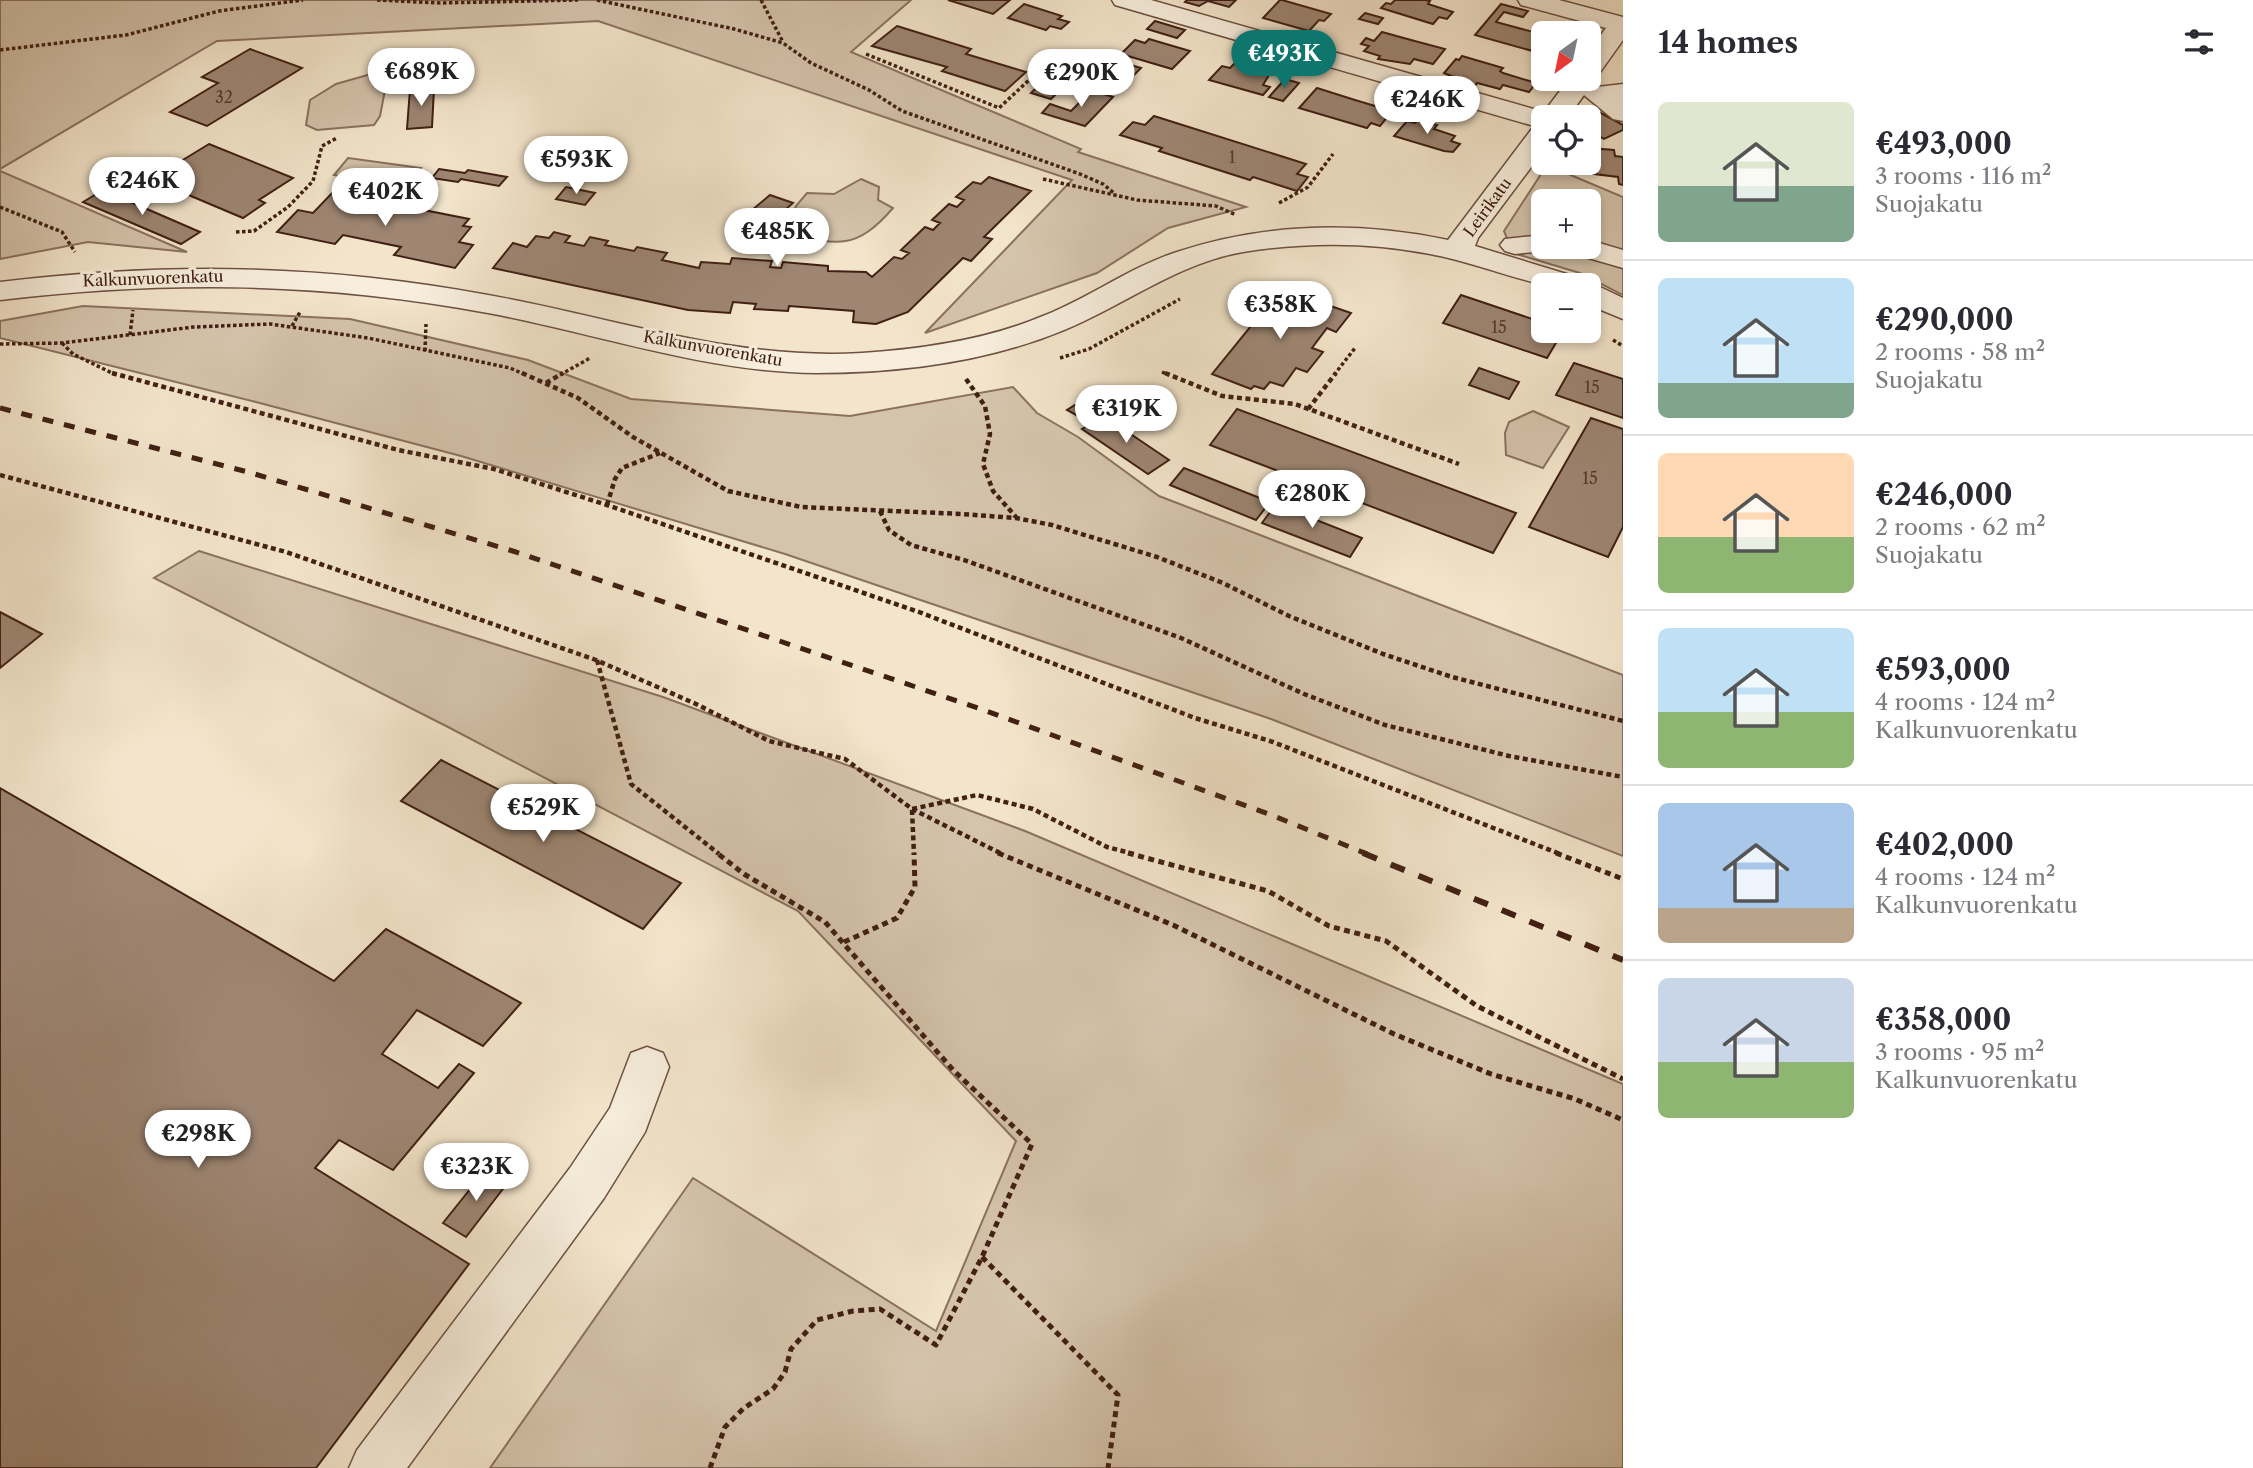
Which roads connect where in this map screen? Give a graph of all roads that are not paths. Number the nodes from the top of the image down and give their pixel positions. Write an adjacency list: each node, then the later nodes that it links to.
1 (1124, 0): 10 (street)
2 (1530, 0): 3 (street)
3 (1601, 58)
4 (1601, 87): 7 (street)
5 (1578, 91): 8 (street)
6 (1596, 91): 9 (street)
7 (1623, 92)
8 (1565, 105)
9 (1623, 113)
10 (1531, 116)
11 (1531, 148): 12 (street, Leirikatu)
12 (1460, 251): 15 (street, Kalkunvuorenkatu); 16 (street, Kalkunvuorenkatu)
13 (1601, 253): 14 (street)
14 (1623, 259)
15 (1532, 273)
16 (0, 291)
17 (1601, 299): 18 (street)
18 (1623, 310)
19 (647, 1067): 20 (street)
20 (375, 1468)

